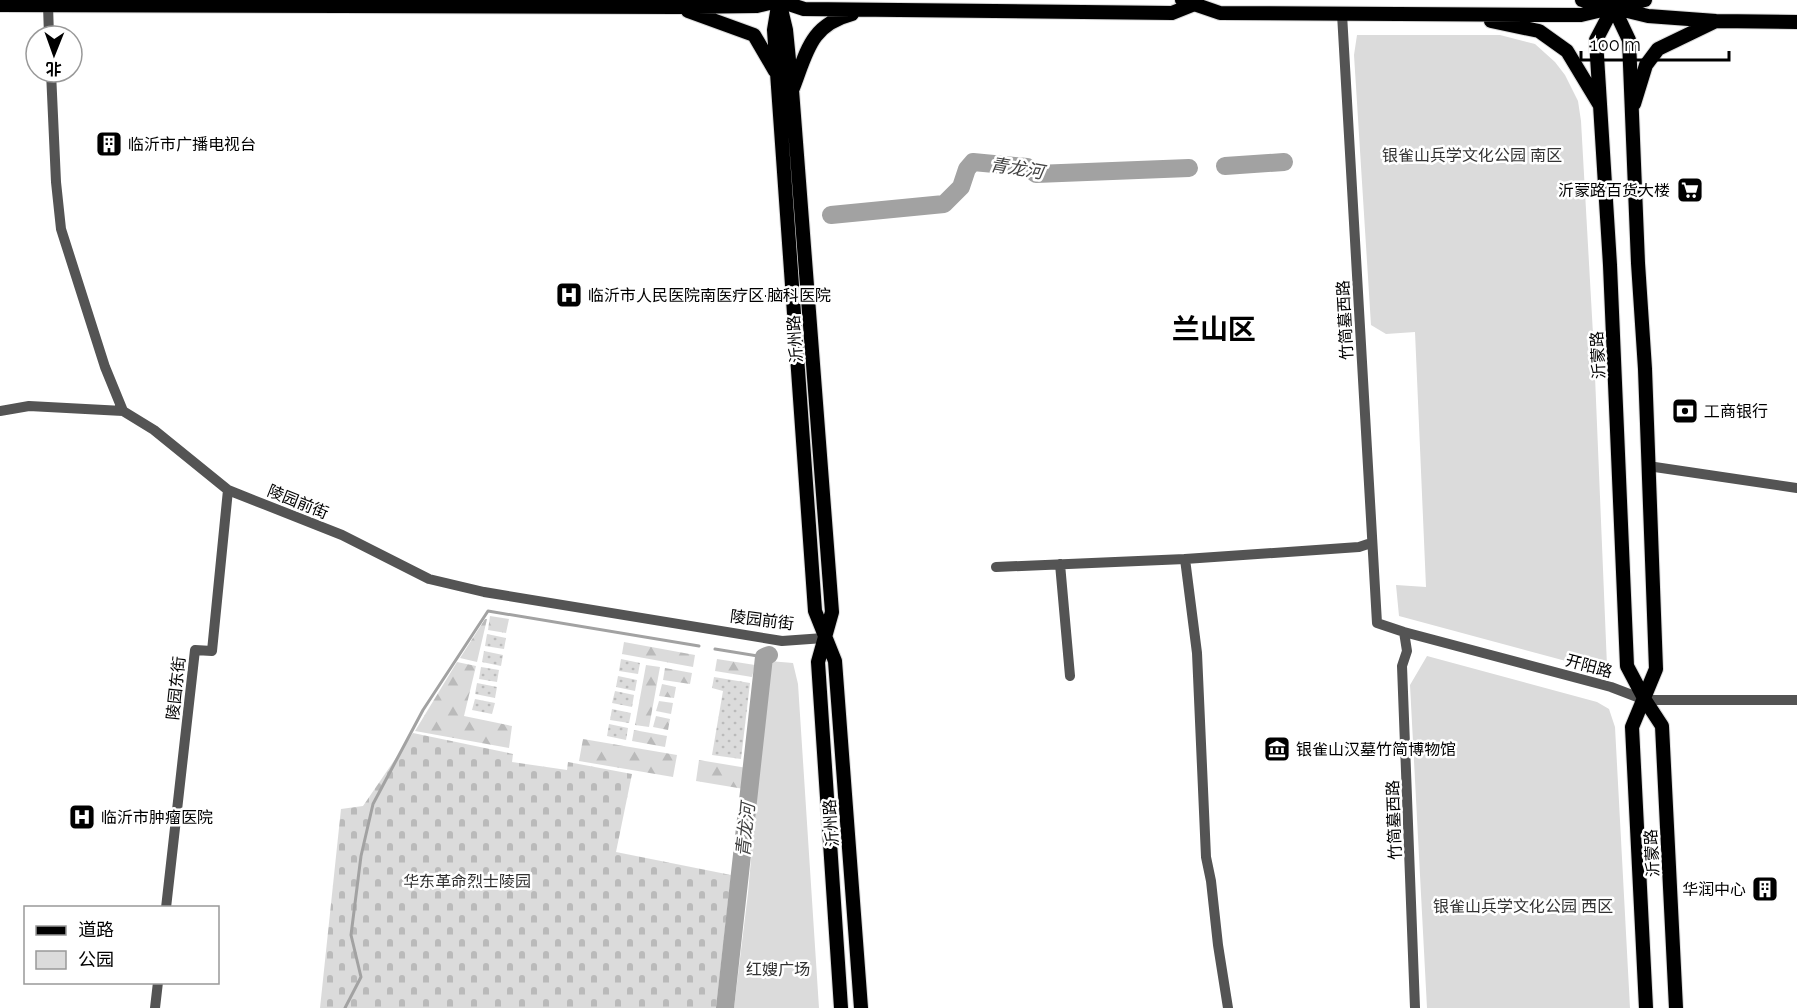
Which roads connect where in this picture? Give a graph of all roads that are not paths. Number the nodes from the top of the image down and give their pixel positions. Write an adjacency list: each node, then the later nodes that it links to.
1 (779, 0): 9 (main road); 10 (main road); 16 (main road, 沂州路); 18 (main road, 沂州路)
2 (1209, 0): 5 (main road)
3 (1582, 0): 6 (main road)
4 (1645, 0): 6 (main road)
5 (1187, 2): 10 (main road); 11 (main road)
6 (1614, 3): 12 (main road); 13 (main road); 19 (main road, 沂蒙路); 20 (main road, 沂蒙路)
7 (0, 5): 8 (main road)
8 (48, 5): 9 (main road); 15 (street)
9 (677, 7): 16 (main road)
10 (870, 9): 18 (main road)
11 (1342, 14): 12 (main road); 26 (street, 竹简墓西路)
12 (1459, 14): 19 (main road)
13 (1716, 21): 14 (main road); 20 (main road)
14 (1797, 22)
15 (49, 24)
16 (777, 74): 32 (main road, 沂州路)
17 (52, 84): 22 (street)
18 (792, 90): 32 (main road, 沂州路)
19 (1601, 109): 34 (main road, 沂蒙路)
20 (1631, 114): 23 (main road, 沂蒙路)
21 (0, 411): 22 (street)
22 (123, 411): 25 (street, 陵园前街)
23 (1648, 466): 24 (street); 34 (main road, 沂蒙路)
24 (1797, 488)
25 (228, 490): 32 (street, 陵园前街); 36 (street, 陵园东街)
26 (1371, 543): 27 (street); 30 (street, 竹简墓西路)
27 (1185, 559): 28 (street); 41 (street)
28 (1060, 564): 29 (street); 33 (street)
29 (996, 567)
30 (1377, 623): 31 (street, 开阳路)
31 (1404, 632): 34 (street, 开阳路); 42 (street, 竹简墓西路)
32 (825, 638): 39 (main road, 沂州路); 40 (main road, 沂州路)
33 (1070, 676)
34 (1645, 700): 35 (street, 开阳路); 43 (main road, 沂蒙路); 44 (main road, 沂蒙路)
35 (1797, 700)
36 (166, 906)
37 (158, 984): 38 (street)
38 (155, 1008)
39 (841, 1008)
40 (861, 1008)
41 (1228, 1008)
42 (1415, 1008)
43 (1646, 1008)
44 (1676, 1008)

